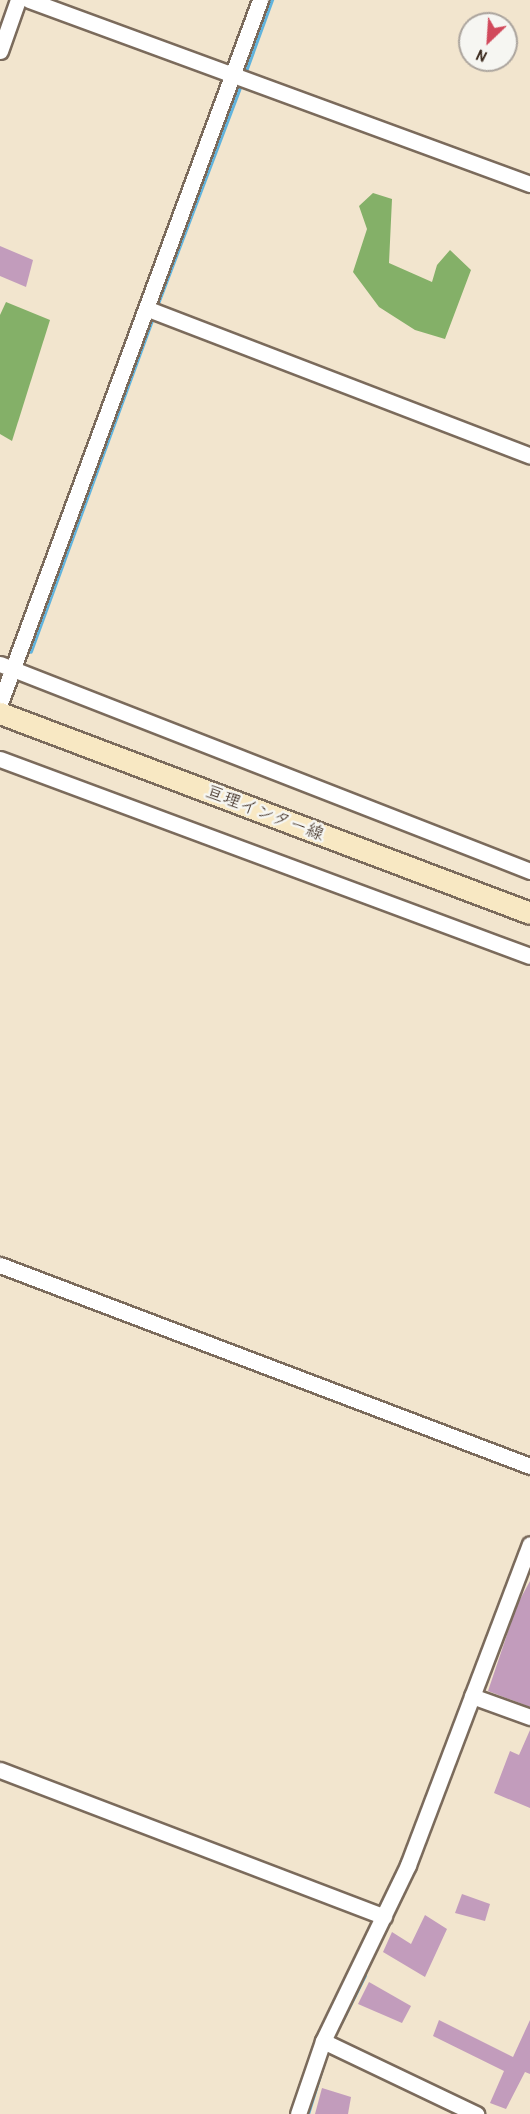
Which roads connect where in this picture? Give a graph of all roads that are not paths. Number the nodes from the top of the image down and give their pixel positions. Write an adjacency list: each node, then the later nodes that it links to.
1 (18, 0): 4 (street)
2 (29, 0): 5 (street)
3 (260, 0): 5 (street)
4 (0, 51)
5 (233, 76): 6 (street); 7 (street)
6 (530, 184)
7 (147, 309): 8 (street); 9 (street)
8 (530, 456)
9 (7, 666): 10 (street); 13 (street)
10 (0, 703)
11 (0, 713): 14 (main road, 亘理インター線)
12 (0, 759): 15 (street)
13 (530, 871)
14 (530, 913)
15 (530, 956)
16 (0, 1265): 17 (street)
17 (530, 1466)
18 (530, 1544): 19 (street)
19 (472, 1696): 20 (street); 22 (street)
20 (530, 1717)
21 (0, 1770): 22 (street)
22 (384, 1917): 23 (street)
23 (323, 2041): 24 (street); 25 (street)
24 (298, 2114)
25 (476, 2114)

